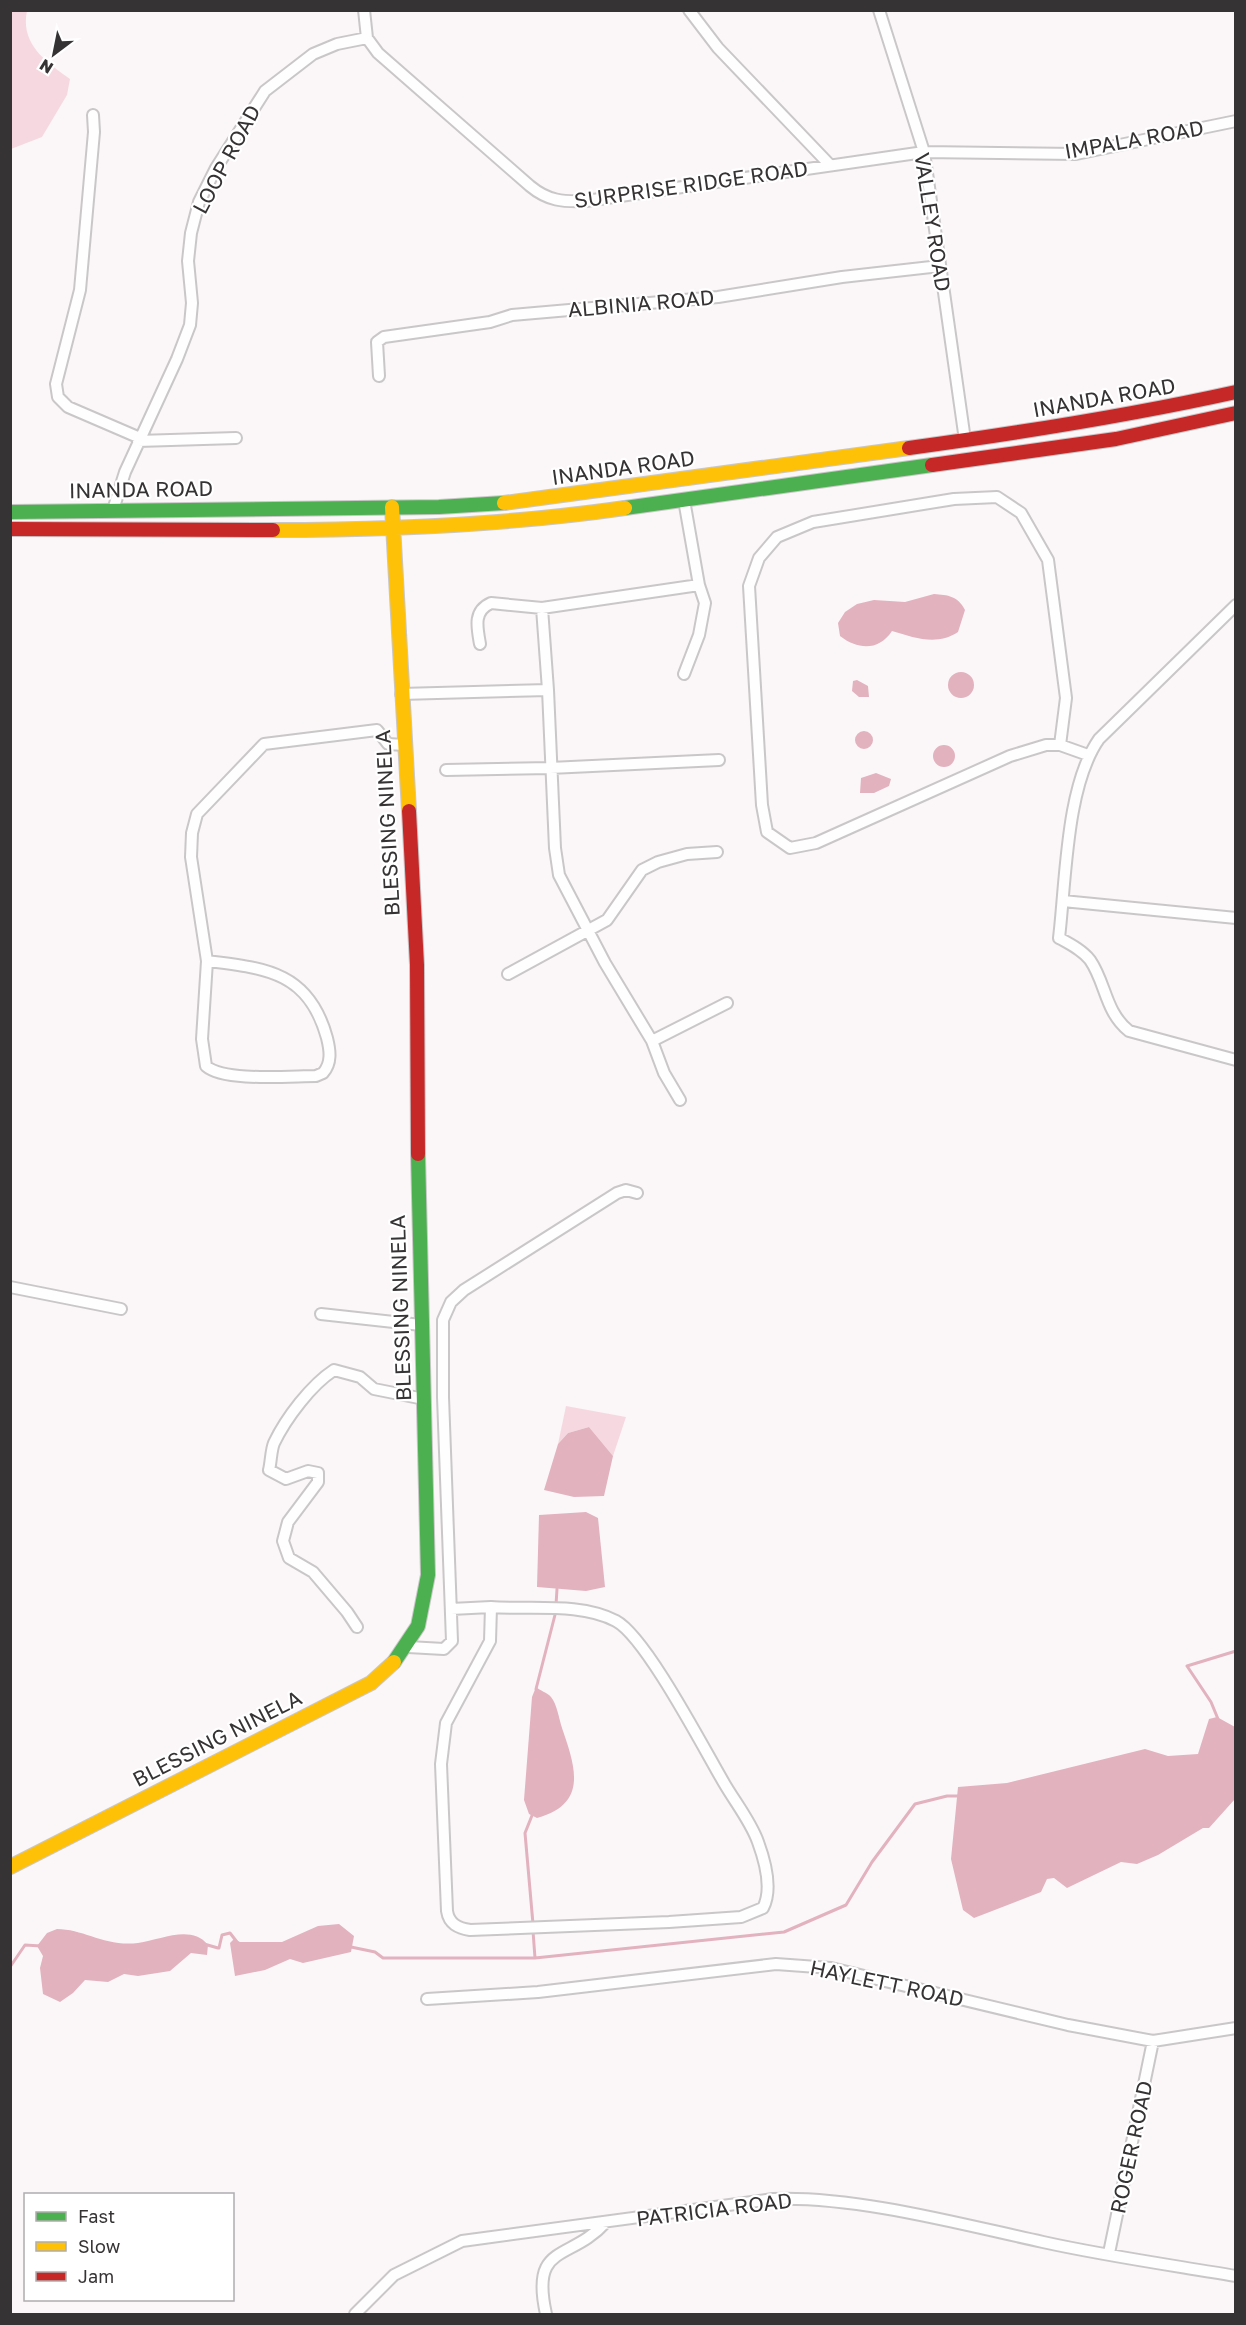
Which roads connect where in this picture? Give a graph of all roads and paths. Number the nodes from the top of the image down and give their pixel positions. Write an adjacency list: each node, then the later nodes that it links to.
1 (364, 10): 4 (street)
2 (689, 10): 8 (street)
3 (879, 10): 7 (street, VALLEY ROAD)
4 (367, 38): 8 (street, SURPRISE RIDGE ROAD); 14 (street, LOOP ROAD)
5 (93, 115): 14 (street)
6 (1236, 121): 7 (street, IMPALA ROAD)
7 (924, 152): 8 (street, SURPRISE RIDGE ROAD); 9 (street, VALLEY ROAD)
8 (829, 164)
9 (940, 266): 10 (street, ALBINIA ROAD); 15 (street, VALLEY ROAD)
10 (379, 376)
11 (1236, 392): 15 (main road, INANDA ROAD)
12 (1236, 413): 16 (main road, INANDA ROAD)
13 (236, 438): 14 (street)
14 (139, 440): 20 (street, LOOP ROAD)
15 (964, 440): 17 (main road, INANDA ROAD)
16 (684, 500): 22 (main road, INANDA ROAD); 26 (street)
17 (509, 503): 18 (main road, INANDA ROAD); 22 (main road)
18 (392, 507): 19 (main road, INANDA ROAD); 25 (main road, BLESSING NINELA)
19 (208, 508): 20 (main road, INANDA ROAD); 23 (main road)
20 (113, 510): 21 (main road, INANDA ROAD)
21 (10, 512)
22 (519, 522): 25 (main road, INANDA ROAD)
23 (250, 527): 24 (main road, INANDA ROAD); 25 (main road, INANDA ROAD)
24 (10, 529)
25 (394, 530): 32 (main road, BLESSING NINELA)
26 (699, 585): 28 (street); 30 (street)
27 (1236, 605): 35 (street)
28 (542, 608): 29 (street); 31 (street)
29 (480, 644)
30 (684, 674)
31 (548, 690): 32 (street); 37 (street)
32 (401, 694): 33 (main road, BLESSING NINELA)
33 (404, 745): 43 (street); 53 (main road, BLESSING NINELA)
34 (1060, 745): 34 (street); 35 (street)
35 (1088, 755): 40 (street)
36 (719, 760): 37 (street)
37 (550, 768): 38 (street); 42 (street)
38 (446, 770)
39 (717, 852): 42 (street)
40 (1063, 901): 41 (street); 47 (street)
41 (1236, 918)
42 (587, 930): 44 (street); 46 (street)
43 (207, 961): 43 (street)
44 (508, 974)
45 (727, 1003): 46 (street)
46 (652, 1041): 48 (street)
47 (1236, 1060)
48 (680, 1100)
49 (637, 1193): 56 (street)
50 (10, 1287): 51 (street)
51 (121, 1309)
52 (321, 1314): 53 (street)
53 (422, 1326): 54 (main road, BLESSING NINELA)
54 (424, 1399): 57 (street); 58 (main road, BLESSING NINELA)
55 (491, 1607): 55 (street); 56 (street)
56 (451, 1609): 58 (street)
57 (357, 1627)
58 (408, 1647): 59 (main road, BLESSING NINELA)
59 (10, 1867)
60 (427, 1999): 62 (street, HAYLETT ROAD)
61 (1236, 2028): 62 (street, HAYLETT ROAD)
62 (1153, 2041): 64 (street, ROGER ROAD)
63 (606, 2222): 64 (street, PATRICIA ROAD); 66 (street, PATRICIA ROAD); 67 (street)
64 (1109, 2253): 65 (street, PATRICIA ROAD)
65 (1236, 2276)
66 (355, 2314)
67 (546, 2314)

